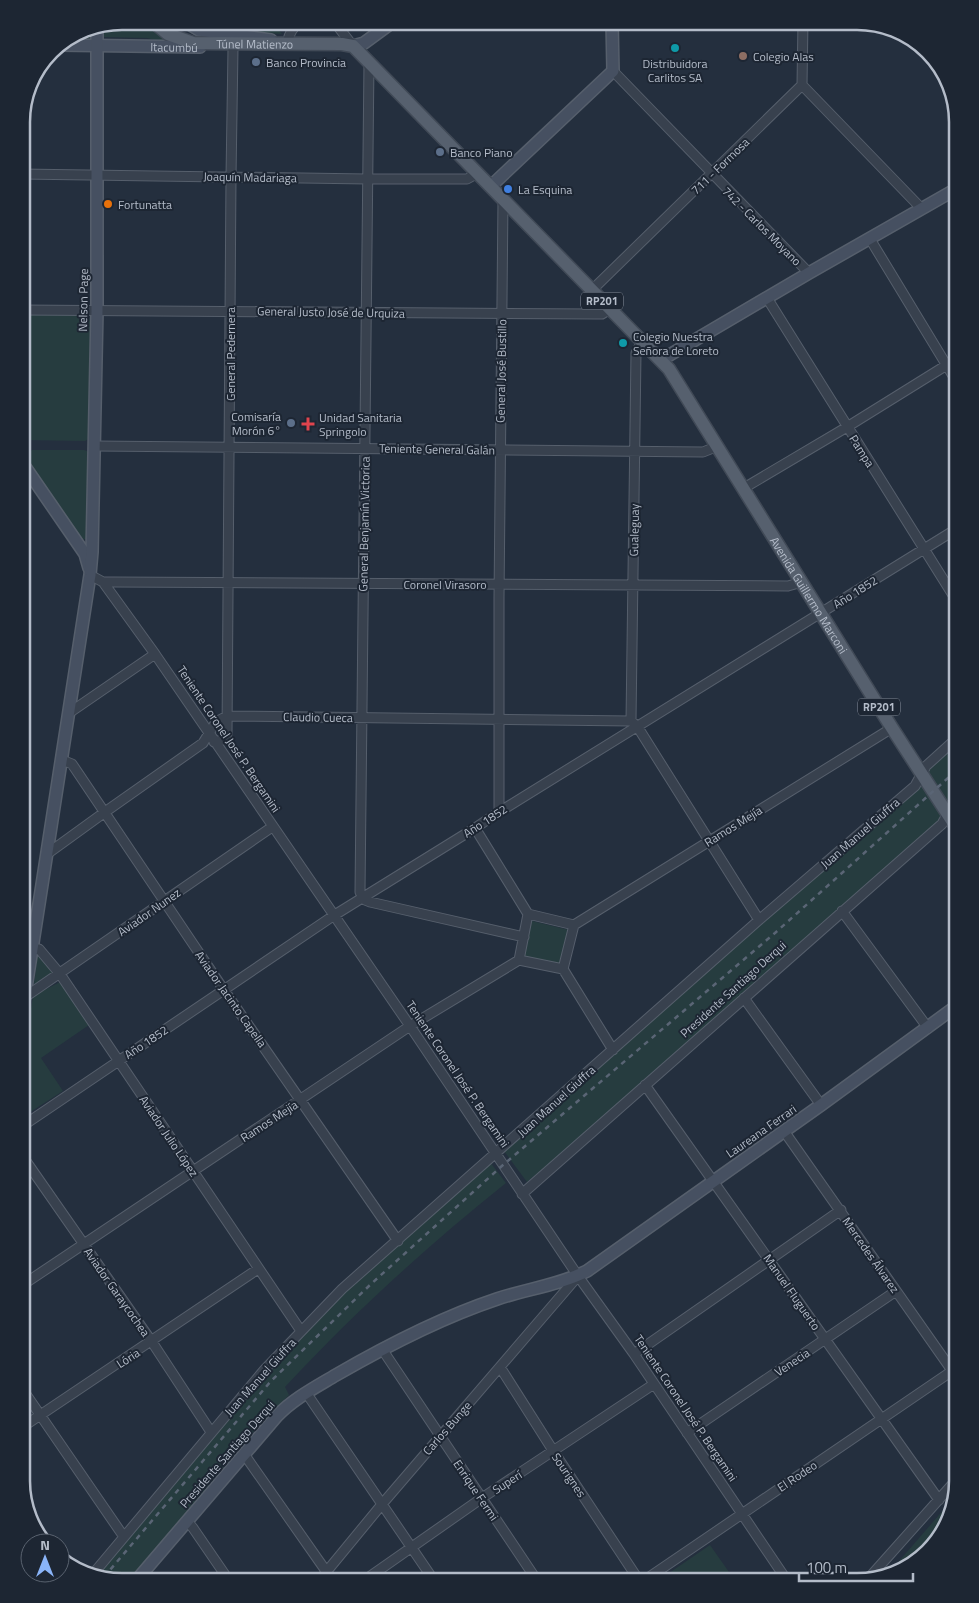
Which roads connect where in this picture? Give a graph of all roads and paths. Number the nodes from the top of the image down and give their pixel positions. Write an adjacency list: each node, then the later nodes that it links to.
1 (163, 30): 10 (main road, Túnel Matienzo)
2 (171, 30): 10 (main road, Túnel Matienzo)
3 (199, 30): 10 (street, Itacumbú)
4 (292, 30): 10 (street)
5 (341, 30): 13 (street)
6 (382, 30): 13 (street)
7 (612, 30): 16 (street)
8 (803, 30): 17 (street)
9 (97, 34): 12 (street, Nelson Page)
10 (288, 44): 13 (main road, Itacumbú); 14 (street, Itacumbú)
11 (71, 45): 12 (street, Itacumbú)
12 (97, 45): 14 (street, Itacumbú); 20 (street, Nelson Page)
13 (353, 46): 15 (main road, RP201)
14 (234, 48): 22 (street, General Pedernera)
15 (368, 62): 18 (main road, RP201); 23 (street, General Benjamín Victorica)
16 (613, 71): 21 (street, 742 - Carlos Moyano); 24 (street)
17 (802, 85): 21 (street, 711 - Formosa); 27 (street)
18 (478, 173): 23 (street, Joaquín Madariaga); 24 (main road, RP201)
19 (30, 174): 20 (street, Joaquín Madariaga)
20 (98, 175): 22 (street, Joaquín Madariaga); 34 (street, Nelson Page)
21 (712, 175): 29 (street, 742 - Carlos Moyano); 30 (street, 711 - Formosa)
22 (231, 177): 23 (street, Joaquín Madariaga); 35 (street, General Pedernera)
23 (366, 179): 36 (street, General Benjamín Victorica)
24 (491, 186): 26 (main road, RP201)
25 (949, 192): 27 (street)
26 (503, 200): 30 (main road, RP201); 37 (street, General José Bustillo)
27 (921, 208): 28 (street)
28 (870, 239): 29 (street); 41 (street)
29 (808, 273): 31 (street)
30 (591, 291): 32 (main road, RP201)
31 (767, 298): 39 (street); 43 (street, Pampa)
32 (610, 309): 37 (street, General Justo José de Urquiza); 38 (main road, RP201)
33 (30, 310): 34 (street, General Justo José de Urquiza)
34 (97, 311): 35 (street, General Justo José de Urquiza); 44 (street, Nelson Page)
35 (230, 311): 36 (street, General Justo José de Urquiza); 46 (street, General Pedernera)
36 (366, 312): 37 (street, General Justo José de Urquiza); 47 (street, General Benjamín Victorica)
37 (502, 314): 48 (street, General José Bustillo)
38 (642, 341): 39 (main road, RP201); 49 (street, Gualeguay)
39 (661, 360): 45 (main road, Avenida Guillermo Marconi / RP201)
40 (949, 363): 41 (street)
41 (946, 365): 42 (street); 43 (street)
42 (949, 370)
43 (847, 427): 51 (street); 53 (street, Pampa)
44 (95, 446): 46 (street, Teniente General Galán); 54 (street, Nelson Page)
45 (718, 446): 49 (street, Teniente General Galán); 51 (main road, Avenida Guillermo Marconi / RP201)
46 (230, 447): 47 (street, Teniente General Galán); 56 (street, General Pedernera)
47 (364, 448): 48 (street, Teniente General Galán); 58 (street, General Benjamín Victorica)
48 (500, 449): 49 (street, Teniente General Galán); 59 (street, General José Bustillo)
49 (634, 451): 60 (street, Gualeguay)
50 (30, 475): 54 (street)
51 (744, 488): 57 (main road, Avenida Guillermo Marconi / RP201)
52 (949, 534): 53 (street, Año 1852)
53 (924, 549): 61 (street, Pampa); 62 (street, Año 1852)
54 (90, 575): 55 (street, Coronel Virasoro); 64 (street, Nelson Page)
55 (103, 582): 56 (street, Coronel Virasoro); 63 (street, Teniente Coronel José P. Bergamini)
56 (229, 582): 58 (street, Coronel Virasoro); 65 (street, General Pedernera)
57 (802, 582): 60 (street, Coronel Virasoro); 62 (main road, Avenida Guillermo Marconi / RP201)
58 (363, 583): 59 (street, Coronel Virasoro); 66 (street, General Benjamín Victorica)
59 (499, 584): 60 (street, Coronel Virasoro); 67 (street, General José Bustillo)
60 (633, 585): 69 (street, Gualeguay)
61 (949, 589)
62 (821, 614): 69 (street, Año 1852); 70 (main road, Avenida Guillermo Marconi / RP201)
63 (155, 654): 64 (street); 72 (street, Teniente Coronel José P. Bergamini)
64 (69, 713): 74 (street, Nelson Page)
65 (227, 716): 66 (street, Claudio Cueca); 72 (street); 72 (street, General Pedernera)
66 (362, 718): 67 (street, Claudio Cueca); 83 (street, General Benjamín Victorica)
67 (498, 720): 68 (street, Claudio Cueca); 77 (street, General José Bustillo)
68 (617, 721): 69 (street, Claudio Cueca); 71 (street)
69 (634, 724): 71 (street, Año 1852); 81 (street)
70 (892, 728): 75 (main road, Avenida Guillermo Marconi / RP201); 81 (street, Ramos Mejía)
71 (622, 736): 77 (street, Año 1852)
72 (212, 738): 76 (street); 79 (street, Teniente Coronel José P. Bergamini)
73 (949, 745): 75 (street, Juan Manuel Giuffra)
74 (62, 760): 76 (street, Aviador Jacinto Capella); 82 (street, Nelson Page)
75 (922, 775): 78 (main road, Avenida Guillermo Marconi / RP201); 88 (street, Juan Manuel Giuffra)
76 (104, 812): 82 (street); 84 (street, Aviador Jacinto Capella)
77 (500, 812): 80 (street, Año 1852)
78 (948, 815): 85 (street, Presidente Santiago Derqui)
79 (272, 828): 84 (street, Aviador Nunez); 87 (street, Teniente Coronel José P. Bergamini)
80 (475, 828): 83 (street, Año 1852); 86 (street)
81 (710, 840): 88 (street); 89 (street, Ramos Mejía)
82 (47, 854): 91 (street, Nelson Page)
83 (362, 897): 87 (street, Año 1852); 90 (street)
84 (164, 901): 95 (street, Aviador Nunez); 96 (street, Aviador Jacinto Capella)
85 (842, 911): 98 (street, Presidente Santiago Derqui); 101 (street)
86 (528, 914): 89 (street); 90 (street)
87 (333, 916): 96 (street, Año 1852); 100 (street, Teniente Coronel José P. Bergamini)
88 (759, 920): 102 (street, Juan Manuel Giuffra)
89 (574, 925): 94 (street)
90 (524, 937): 93 (street)
91 (32, 950): 92 (street, Nelson Page); 95 (street, Aviador Julio López)
92 (30, 958)
93 (519, 960): 94 (street); 100 (street, Ramos Mejía)
94 (563, 969): 102 (street)
95 (60, 974): 97 (street, Aviador Nunez); 103 (street, Aviador Julio López)
96 (224, 990): 103 (street, Año 1852); 105 (street, Aviador Jacinto Capella)
97 (30, 993)
98 (744, 998): 104 (street, Presidente Santiago Derqui); 106 (street)
99 (949, 1012): 101 (street, Laureana Ferrari)
100 (410, 1026): 105 (street, Ramos Mejía); 109 (street, Teniente Coronel José P. Bergamini)
101 (928, 1028): 106 (street, Laureana Ferrari)
102 (613, 1050): 109 (street, Juan Manuel Giuffra)
103 (119, 1061): 107 (street, Año 1852); 111 (street, Aviador Julio López)
104 (645, 1085): 112 (street, Manuel Fluguerto); 113 (street, Presidente Santiago Derqui)
105 (301, 1100): 111 (street, Ramos Mejía); 115 (street, Aviador Jacinto Capella)
106 (821, 1105): 108 (street, Laureana Ferrari)
107 (30, 1121)
108 (784, 1131): 112 (street, Laureana Ferrari); 114 (street, Mercedes Álvarez)
109 (496, 1154): 113 (street, Teniente Coronel José P. Bergamini); 115 (street, Juan Manuel Giuffra)
110 (30, 1167): 116 (street, Aviador Garaycochea)
111 (192, 1171): 116 (street, Ramos Mejía); 118 (street, Aviador Julio López)
112 (714, 1181): 117 (street, Manuel Fluguerto); 119 (street, Laureana Ferrari)
113 (522, 1194): 119 (street, Teniente Coronel José P. Bergamini)
114 (841, 1210): 117 (street); 121 (street, Mercedes Álvarez)
115 (398, 1241): 122 (street, Juan Manuel Giuffra)
116 (84, 1244): 120 (street, Ramos Mejía); 124 (street, Aviador Garaycochea)
117 (770, 1260): 123 (street, Manuel Fluguerto); 126 (street)
118 (258, 1269): 122 (street, Aviador Julio López); 124 (street, Lória)
119 (578, 1276): 125 (street, Presidente Santiago Derqui); 126 (street, Teniente Coronel José P. Bergamini); 128 (street, Carlos Bunge)
120 (30, 1280)
121 (896, 1291): 123 (street, Venecia); 127 (street, Mercedes Álvarez)
122 (301, 1331): 136 (street, Juan Manuel Giuffra)
123 (825, 1339): 134 (street, Manuel Fluguerto); 137 (street, Venecia)
124 (152, 1342): 133 (street, Lória); 136 (street, Aviador Garaycochea)
125 (382, 1349): 131 (street, Presidente Santiago Derqui); 138 (street, Enrique Fermi)
126 (634, 1354): 130 (street, Teniente Coronel José P. Bergamini)
127 (949, 1366)
128 (500, 1368): 138 (street, Carlos Bunge); 139 (street, Sourignes)
129 (949, 1379): 134 (street, El Rodeo)
130 (654, 1384): 137 (street, Teniente Coronel José P. Bergamini); 139 (street, Superí)
131 (307, 1394): 140 (street, Presidente Santiago Derqui); 144 (street)
132 (30, 1400): 133 (street)
133 (41, 1415): 135 (street, Lória); 147 (street)
134 (881, 1419): 143 (street, Manuel Fluguerto); 145 (street, El Rodeo)
135 (30, 1422)
136 (211, 1432): 147 (street, Juan Manuel Giuffra)
137 (687, 1433): 145 (street, Teniente Coronel José P. Bergamini)
138 (440, 1436): 142 (street, Enrique Fermi); 144 (street, Carlos Bunge)
139 (554, 1452): 142 (street, Superí); 157 (street, Sourignes)
140 (244, 1454): 146 (street, Presidente Santiago Derqui); 150 (street)
141 (948, 1489): 143 (street)
142 (482, 1498): 148 (street, Superí); 156 (street, Enrique Fermi)
143 (939, 1500): 151 (street)
144 (383, 1503): 148 (street); 150 (street, Carlos Bunge)
145 (741, 1513): 158 (street, El Rodeo); 159 (street, Teniente Coronel José P. Bergamini)
146 (187, 1521): 152 (street, Presidente Santiago Derqui); 153 (street)
147 (124, 1537): 149 (street, Juan Manuel Giuffra)
148 (412, 1547): 154 (street, Superí); 155 (street)
149 (96, 1569)
150 (326, 1571)
151 (875, 1571)
152 (143, 1573)
153 (224, 1573)
154 (375, 1573)
155 (429, 1573)
156 (532, 1573)
157 (635, 1573)
158 (654, 1573)
159 (782, 1573)

